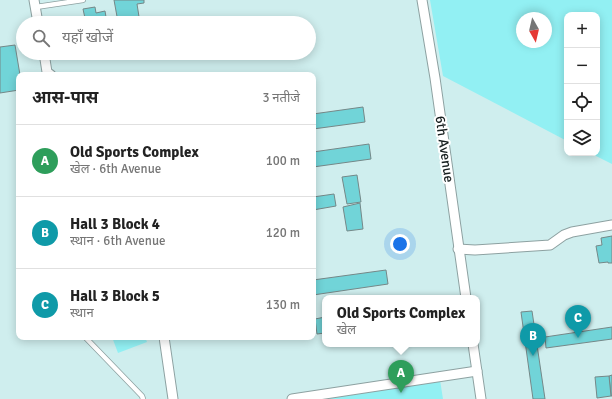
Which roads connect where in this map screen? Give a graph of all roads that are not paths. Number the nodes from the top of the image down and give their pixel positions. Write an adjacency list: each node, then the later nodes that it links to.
1 (83, 0): 3 (lane)
2 (422, 0): 8 (street, 6th Avenue)
3 (35, 4): 4 (street)
4 (37, 16)
5 (45, 60): 6 (street)
6 (47, 72)
7 (612, 225): 8 (street)
8 (458, 249): 9 (street, 6th Avenue)
9 (466, 295)
10 (88, 340): 14 (lane)
11 (164, 340): 15 (street)
12 (473, 347): 13 (street)
13 (477, 371): 16 (street); 17 (street)
14 (143, 399)
15 (173, 399)
16 (292, 399)
17 (481, 399)

